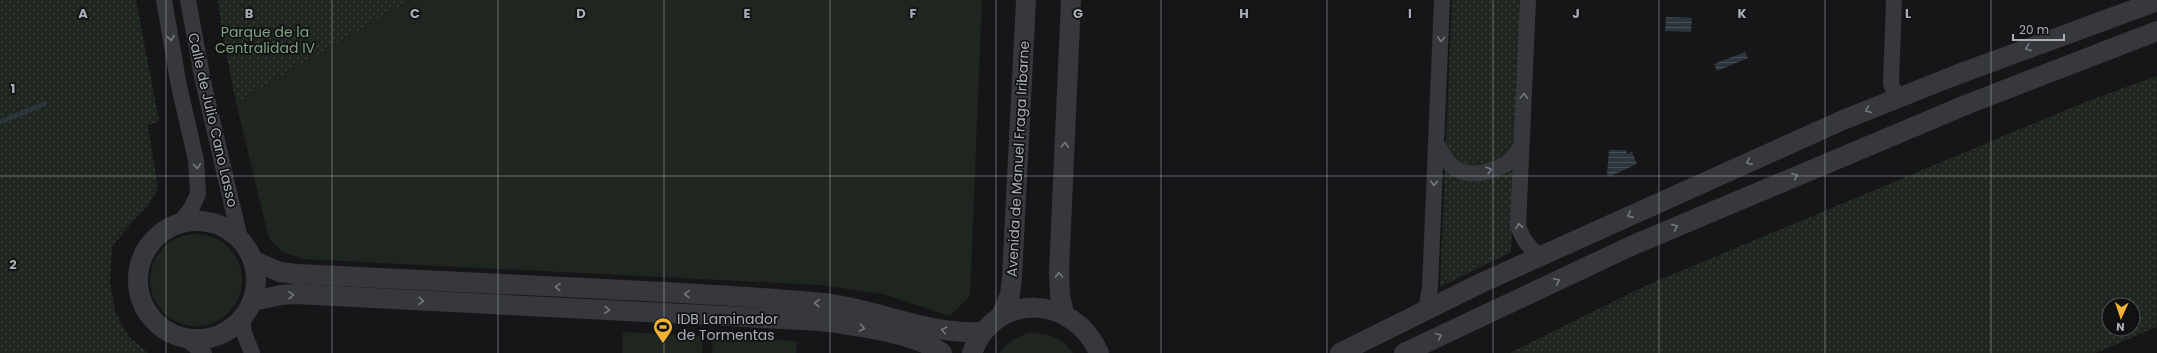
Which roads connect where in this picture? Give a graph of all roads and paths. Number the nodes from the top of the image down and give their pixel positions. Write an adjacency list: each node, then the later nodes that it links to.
1 (164, 0): 13 (street, Calle de Julio Cano Lasso, one-way to 13)
2 (188, 0): 14 (street, Calle de Julio Cano Lasso)
3 (1026, 0): 20 (street, Avenida de Manuel Fraga Iribarne)
4 (1071, 0): 19 (street, one-way to 4)
5 (1442, 0): 11 (street, one-way to 11)
6 (1528, 0): 12 (street, one-way to 6)
7 (1894, 0): 10 (street)
8 (2157, 1): 10 (street, one-way to 10)
9 (2157, 31): 30 (street, one-way to 9)
10 (1896, 98): 15 (street, one-way to 15)
11 (1436, 143): 12 (street, one-way to 12); 18 (street, one-way to 18)
12 (1521, 147): 15 (street, one-way to 12)
13 (179, 223): 14 (street); 23 (street)
14 (240, 239): 16 (street)
15 (1541, 256): 18 (street)
16 (254, 262): 17 (street); 22 (street, one-way to 16)
17 (253, 302): 21 (street); 26 (street, one-way to 26)
18 (1426, 310): 29 (street)
19 (1064, 314): 20 (street); 28 (street)
20 (1001, 316): 22 (street)
21 (242, 320): 23 (street); 25 (street)
22 (983, 332): 27 (street)
23 (186, 339): 24 (street)
24 (204, 353)
25 (252, 353)
26 (942, 353)
27 (972, 353)
28 (1099, 353)
29 (1340, 353)
30 (1404, 353)

